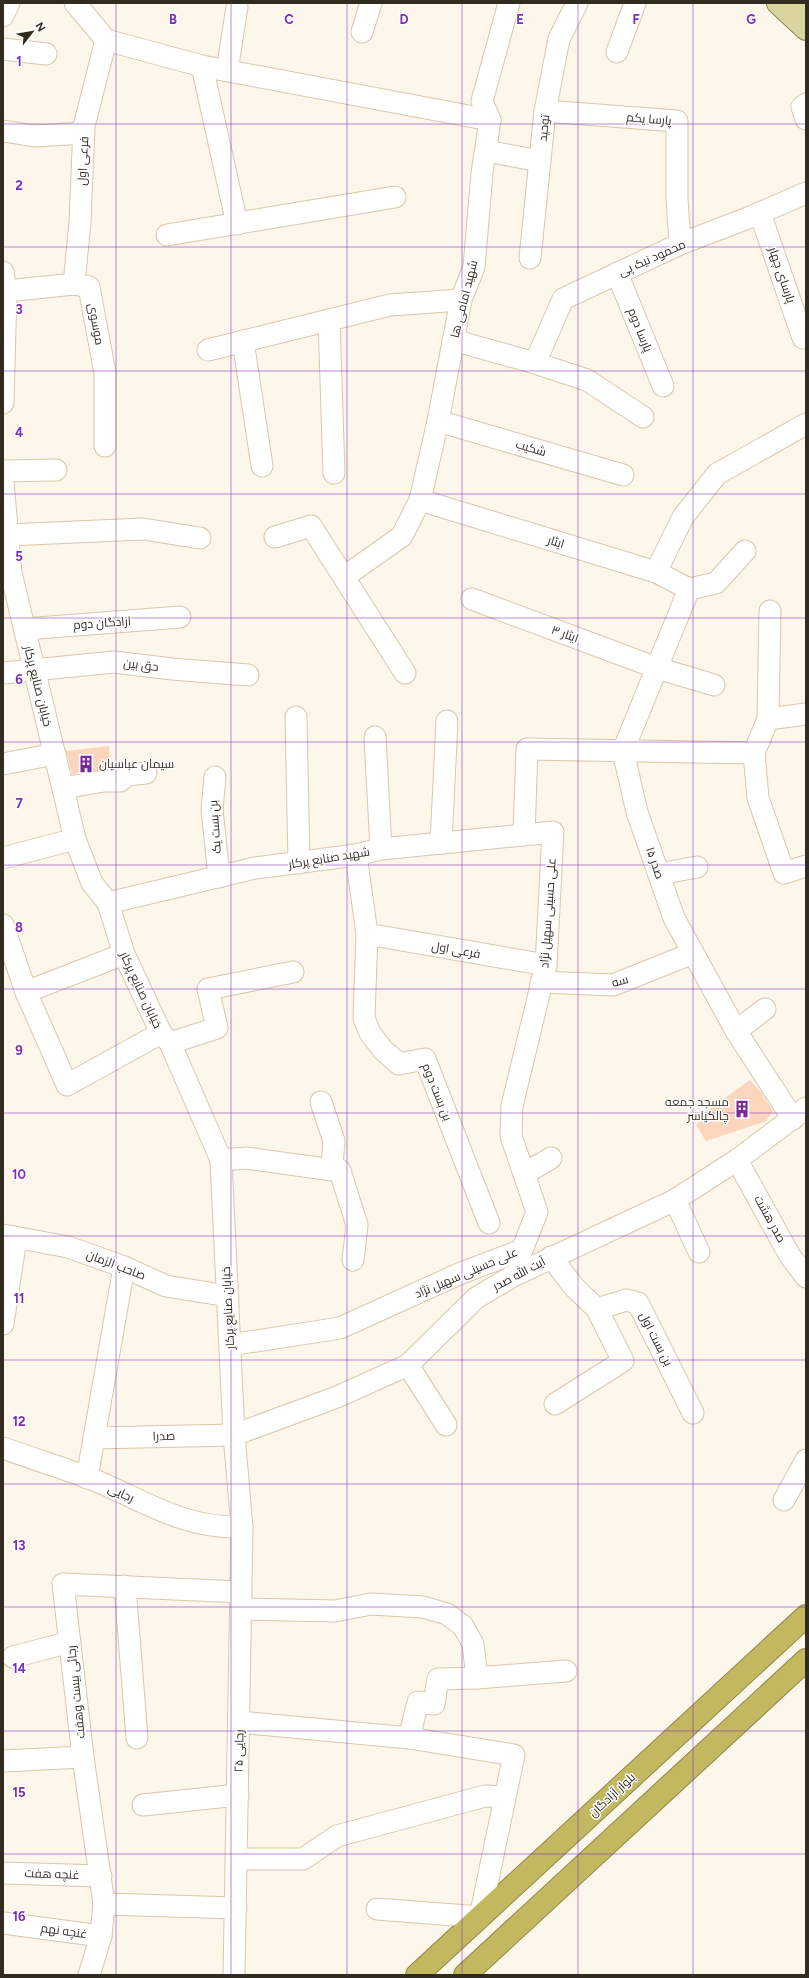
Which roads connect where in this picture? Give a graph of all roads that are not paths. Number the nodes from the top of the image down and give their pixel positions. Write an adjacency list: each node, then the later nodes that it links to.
1 (9, 3): 9 (street)
2 (75, 3): 12 (street)
3 (371, 3): 11 (street)
4 (509, 3): 21 (street)
5 (577, 3): 19 (street, توحید)
6 (635, 3): 14 (street)
7 (778, 3): 10 (main road)
8 (237, 8): 17 (street)
9 (3, 16)
10 (806, 29)
11 (362, 32)
12 (106, 40): 16 (street); 23 (street, فرعی اول)
13 (3, 49): 15 (street)
14 (617, 52)
15 (46, 54)
16 (202, 66): 17 (street); 29 (street)
17 (227, 71): 21 (street)
18 (806, 104): 20 (street)
19 (545, 111): 25 (street, توحید); 31 (street, پارسا یکم)
20 (806, 119)
21 (490, 120): 24 (street, شهید امامی ها)
22 (3, 131): 23 (street)
23 (84, 133): 35 (street, فرعی اول)
24 (486, 151): 25 (street); 36 (street, شهید امامی ها)
25 (540, 161): 32 (street, توحید)
26 (806, 193): 28 (street, محمود نیک پی)
27 (395, 197): 29 (street)
28 (760, 213): 31 (street, محمود نیک پی); 38 (street, پارسای چهار)
29 (237, 224): 30 (street)
30 (167, 235)
31 (680, 244): 33 (street, محمود نیک پی)
32 (530, 258)
33 (617, 274): 42 (street, محمود نیک پی); 44 (street, پارسا دوم)
34 (4, 283): 35 (street, موسوی); 43 (street)
35 (74, 284): 49 (street, موسوی)
36 (461, 300): 37 (street); 39 (street, شهید امامی ها)
37 (329, 320): 40 (street); 53 (street)
38 (804, 338)
39 (453, 340): 42 (street); 47 (street, شهید امامی ها)
40 (243, 341): 41 (street); 50 (street)
41 (208, 350)
42 (535, 363): 46 (street)
43 (3, 373): 45 (street)
44 (663, 386)
45 (3, 403)
46 (643, 417)
47 (438, 421): 54 (street, شکیب); 56 (street, شهید امامی ها)
48 (806, 424): 61 (street)
49 (104, 446)
50 (262, 466)
51 (56, 470): 52 (street)
52 (3, 471)
53 (334, 473)
54 (623, 475)
55 (3, 482): 57 (street, خیابان صنایع پرکار)
56 (420, 500): 61 (street, ایثار); 63 (street, شهید امامی ها)
57 (8, 535): 59 (street); 62 (street, خیابان صنایع پرکار)
58 (275, 537): 63 (street)
59 (200, 538)
60 (745, 552): 64 (street)
61 (656, 572): 64 (street, ایثار)
62 (7, 573): 68 (street, خیابان صنایع پرکار)
63 (344, 578): 72 (street)
64 (689, 589): 69 (street)
65 (472, 599): 69 (street, ایثار ۳)
66 (770, 611): 77 (street)
67 (180, 617): 68 (street, ازادگان دوم)
68 (25, 629): 70 (street, خیابان صنایع پرکار)
69 (657, 668): 74 (street, ایثار ۳); 80 (street)
70 (34, 669): 71 (street, حق بین); 73 (street, حق بین); 82 (street, خیابان صنایع پرکار)
71 (3, 673)
72 (405, 673)
73 (248, 675)
74 (714, 685)
75 (806, 714): 77 (street)
76 (296, 717): 94 (street)
77 (768, 719): 81 (street)
78 (447, 721): 90 (street)
79 (375, 737): 91 (street)
80 (624, 751): 81 (street); 88 (street); 97 (street, صدر ۱۵)
81 (754, 753): 95 (street)
82 (55, 754): 83 (street); 86 (street, خیابان صنایع پرکار)
83 (3, 764)
84 (146, 773): 86 (street)
85 (215, 777): 98 (street, بن بست یک)
86 (63, 788): 89 (street, خیابان صنایع پرکار)
87 (553, 832): 88 (street, شهید صنایع پرکار); 105 (street, علی حسینی سهیل نژاد)
88 (524, 836): 90 (street, شهید صنایع پرکار)
89 (75, 839): 93 (street); 99 (street, خیابان صنایع پرکار)
90 (441, 843): 91 (street, شهید صنایع پرکار)
91 (381, 849): 92 (street, شهید صنایع پرکار)
92 (356, 855): 94 (street, شهید صنایع پرکار); 101 (street, بن بست دوم)
93 (3, 858)
94 (299, 863): 98 (street, شهید صنایع پرکار)
95 (806, 866)
96 (697, 867): 97 (street)
97 (659, 874): 102 (street, صدر ۱۵)
98 (219, 877): 99 (street, شهید صنایع پرکار)
99 (108, 903): 103 (street, خیابان صنایع پرکار)
100 (4, 934): 106 (street)
101 (366, 934): 105 (street, فرعی اول); 118 (street, بن بست دوم)
102 (694, 952): 105 (street, سه); 108 (street, صدر ۱۵)
103 (124, 954): 106 (street); 109 (street, خیابان صنایع پرکار)
104 (293, 972): 109 (street)
105 (543, 974): 116 (street, علی حسینی سهیل نژاد)
106 (26, 992): 109 (street)
107 (765, 1010): 108 (street)
108 (736, 1031): 111 (street, صدر ۱۵)
109 (165, 1038): 113 (street, خیابان صنایع پرکار)
110 (321, 1102): 115 (street)
111 (799, 1113): 114 (street, آیت الله صدر)
112 (551, 1158): 116 (street)
113 (221, 1160): 115 (street); 125 (street, خیابان صنایع پرکار)
114 (737, 1160): 117 (street, آیت الله صدر); 124 (street, صدر هشت)
115 (340, 1171): 122 (street)
116 (524, 1174): 128 (street, علی حسینی سهیل نژاد)
117 (675, 1200): 120 (street); 121 (street, آیت الله صدر)
118 (489, 1223)
119 (10, 1237): 123 (street, صاحب الزمان); 127 (street)
120 (699, 1252)
121 (552, 1257): 126 (street); 129 (street, آیت الله صدر)
122 (353, 1260)
123 (124, 1267): 125 (street, صاحب الزمان); 134 (street)
124 (806, 1277)
125 (228, 1296): 128 (street, خیابان صنایع پرکار)
126 (597, 1309): 130 (street); 131 (street, بن بست اول)
127 (3, 1324)
128 (230, 1345): 133 (street, خیابان صنایع پرکار)
129 (408, 1365): 132 (street); 133 (street, آیت الله صدر)
130 (555, 1404)
131 (693, 1413)
132 (446, 1425)
133 (234, 1434): 134 (street, صدرا); 139 (street, خیابان صنایع پرکار)
134 (94, 1438): 137 (street)
135 (3, 1448): 137 (street, رجایی)
136 (806, 1460): 138 (street)
137 (87, 1478): 139 (street, رجایی)
138 (784, 1500)
139 (242, 1527): 141 (street, رجایی ۲۵)
140 (125, 1586): 141 (street, رجائی بیست وهفت); 143 (street, رجائی بیست وهفت); 149 (street)
141 (241, 1600): 147 (street, رجائی بیست وهفت); 148 (street, رجایی ۲۵)
142 (806, 1616): 162 (highway, بلوار آزادگان)
143 (70, 1642): 144 (street); 151 (street, رجائی بیست وهفت)
144 (13, 1657)
145 (806, 1660): 168 (highway)
146 (566, 1671): 147 (street)
147 (477, 1678): 150 (street)
148 (239, 1722): 150 (street); 153 (street, رجایی ۲۵)
149 (138, 1738)
150 (409, 1738): 154 (street)
151 (83, 1758): 152 (street); 158 (street, رجائی بیست وهفت)
152 (3, 1761)
153 (238, 1795): 155 (street); 156 (street, رجایی ۲۵)
154 (504, 1797): 156 (street); 162 (street)
155 (143, 1805)
156 (237, 1860): 160 (street, رجایی ۲۵)
157 (3, 1873): 158 (street, غنچه هفت)
158 (101, 1876): 159 (street, رجائی بیست وهفت)
159 (104, 1904): 160 (street); 164 (street, رجائی بیست وهفت)
160 (236, 1908): 166 (street, رجایی ۲۵)
161 (377, 1909): 162 (street)
162 (480, 1917): 167 (highway, بلوار آزادگان)
163 (3, 1923): 164 (street, غنچه نهم)
164 (101, 1936): 165 (street, رجائی بیست وهفت)
165 (89, 1975)
166 (234, 1975)
167 (417, 1975)
168 (465, 1975)

